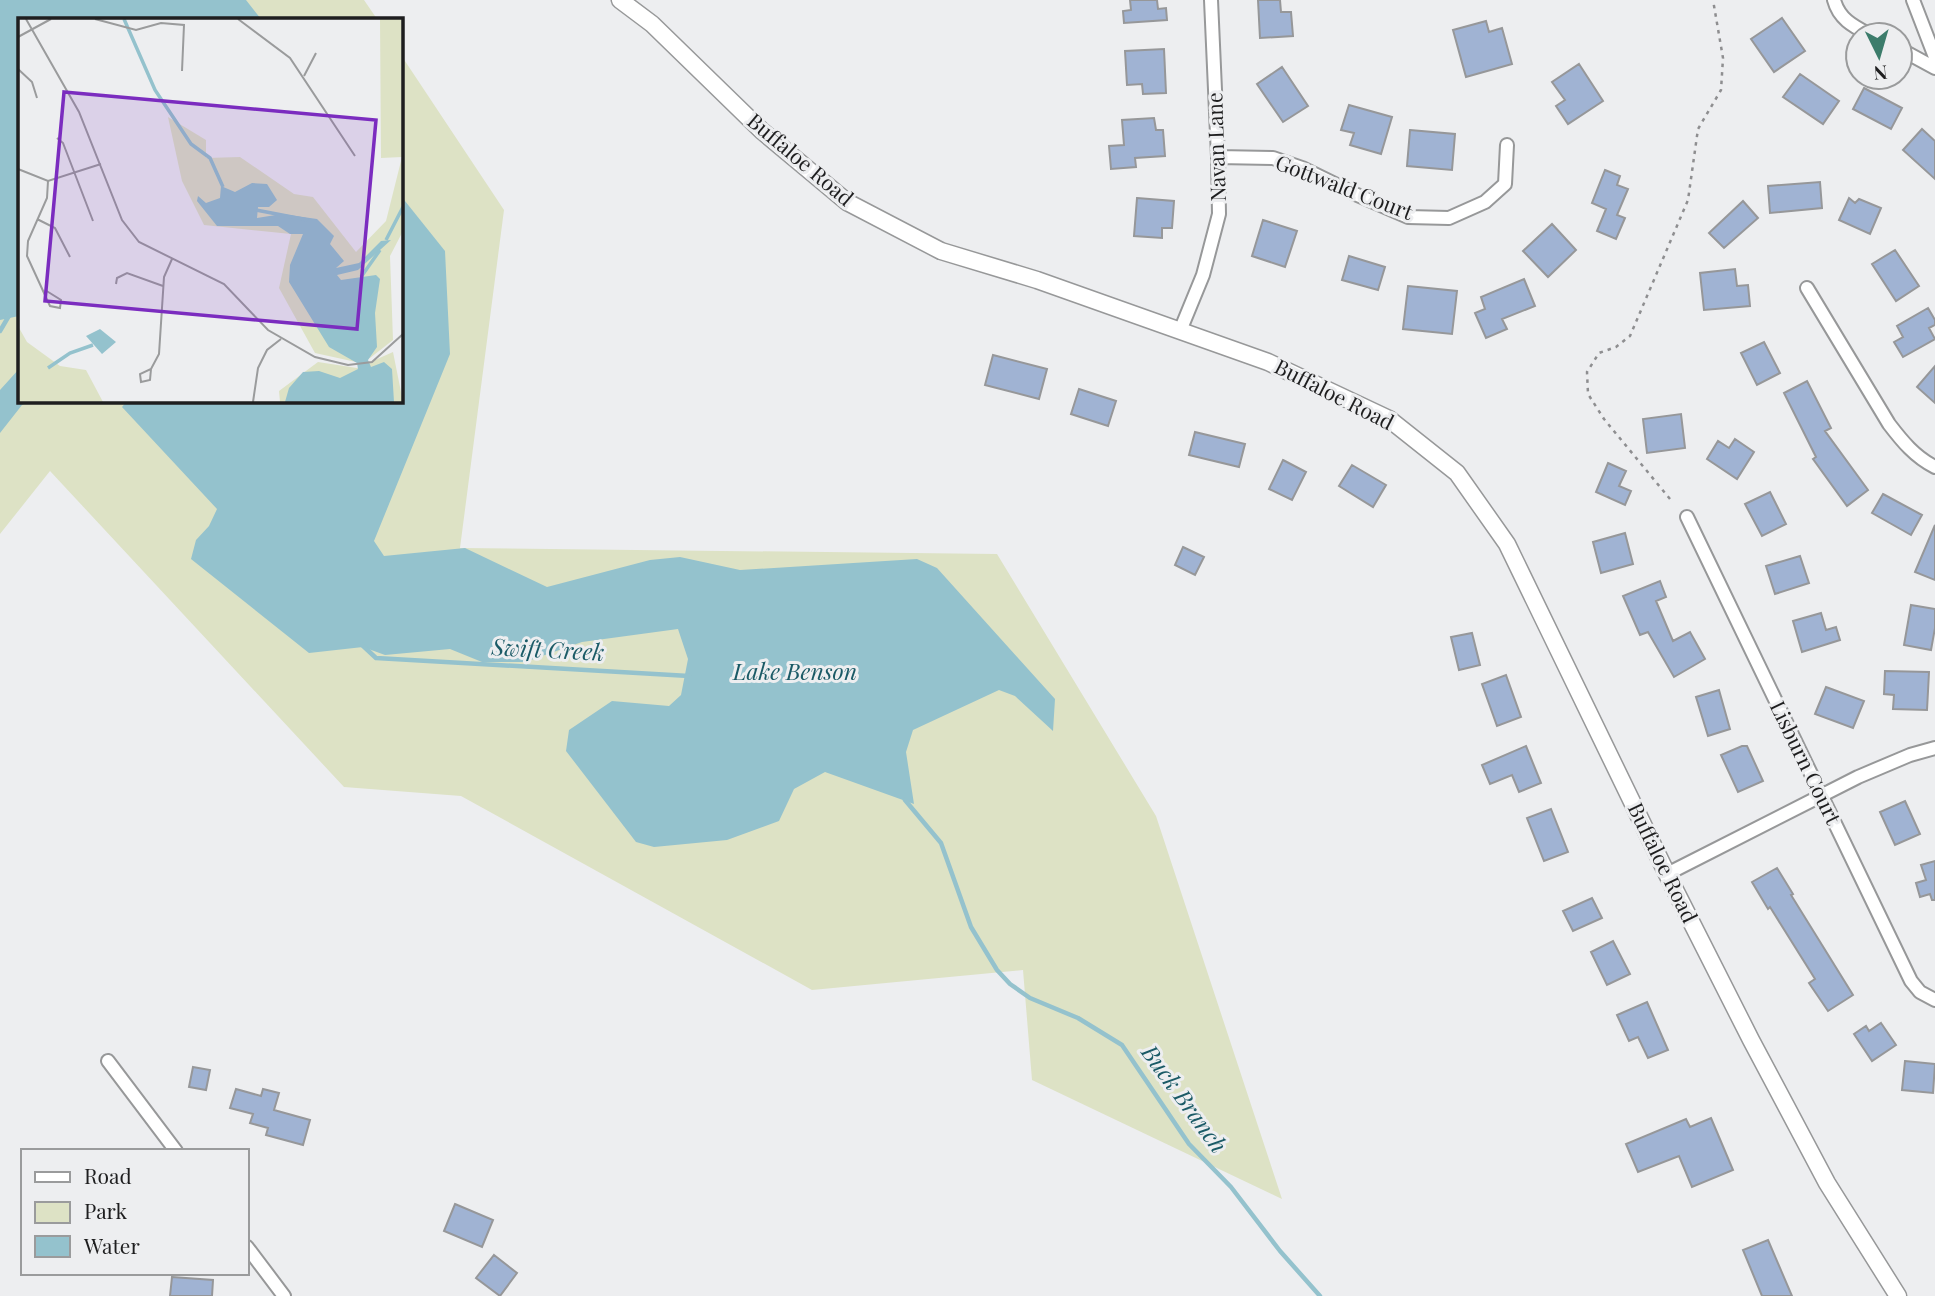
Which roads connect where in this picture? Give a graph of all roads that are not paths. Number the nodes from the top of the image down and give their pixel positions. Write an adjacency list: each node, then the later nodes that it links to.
1 (620, 0): 12 (street, Buffaloe Road)
2 (1212, 0): 10 (street, Navan Lane)
3 (1834, 0): 5 (street)
4 (1913, 0): 7 (street)
5 (1847, 21)
6 (1914, 57): 8 (street)
7 (1935, 57)
8 (1935, 68)
9 (1507, 145): 10 (street, Gottwald Court)
10 (1218, 157): 12 (street, Navan Lane)
11 (1807, 288): 13 (street)
12 (1180, 331): 17 (street, Buffaloe Road)
13 (1935, 467)
14 (1686, 517): 16 (street, Lisburn Court)
15 (1935, 748): 16 (street)
16 (1821, 795): 17 (street); 18 (street, Lisburn Court)
17 (1667, 874): 23 (street, Buffaloe Road)
18 (1935, 1000)
19 (108, 1061): 20 (street)
20 (174, 1149)
21 (248, 1248): 22 (street)
22 (284, 1296)
23 (1898, 1296)

